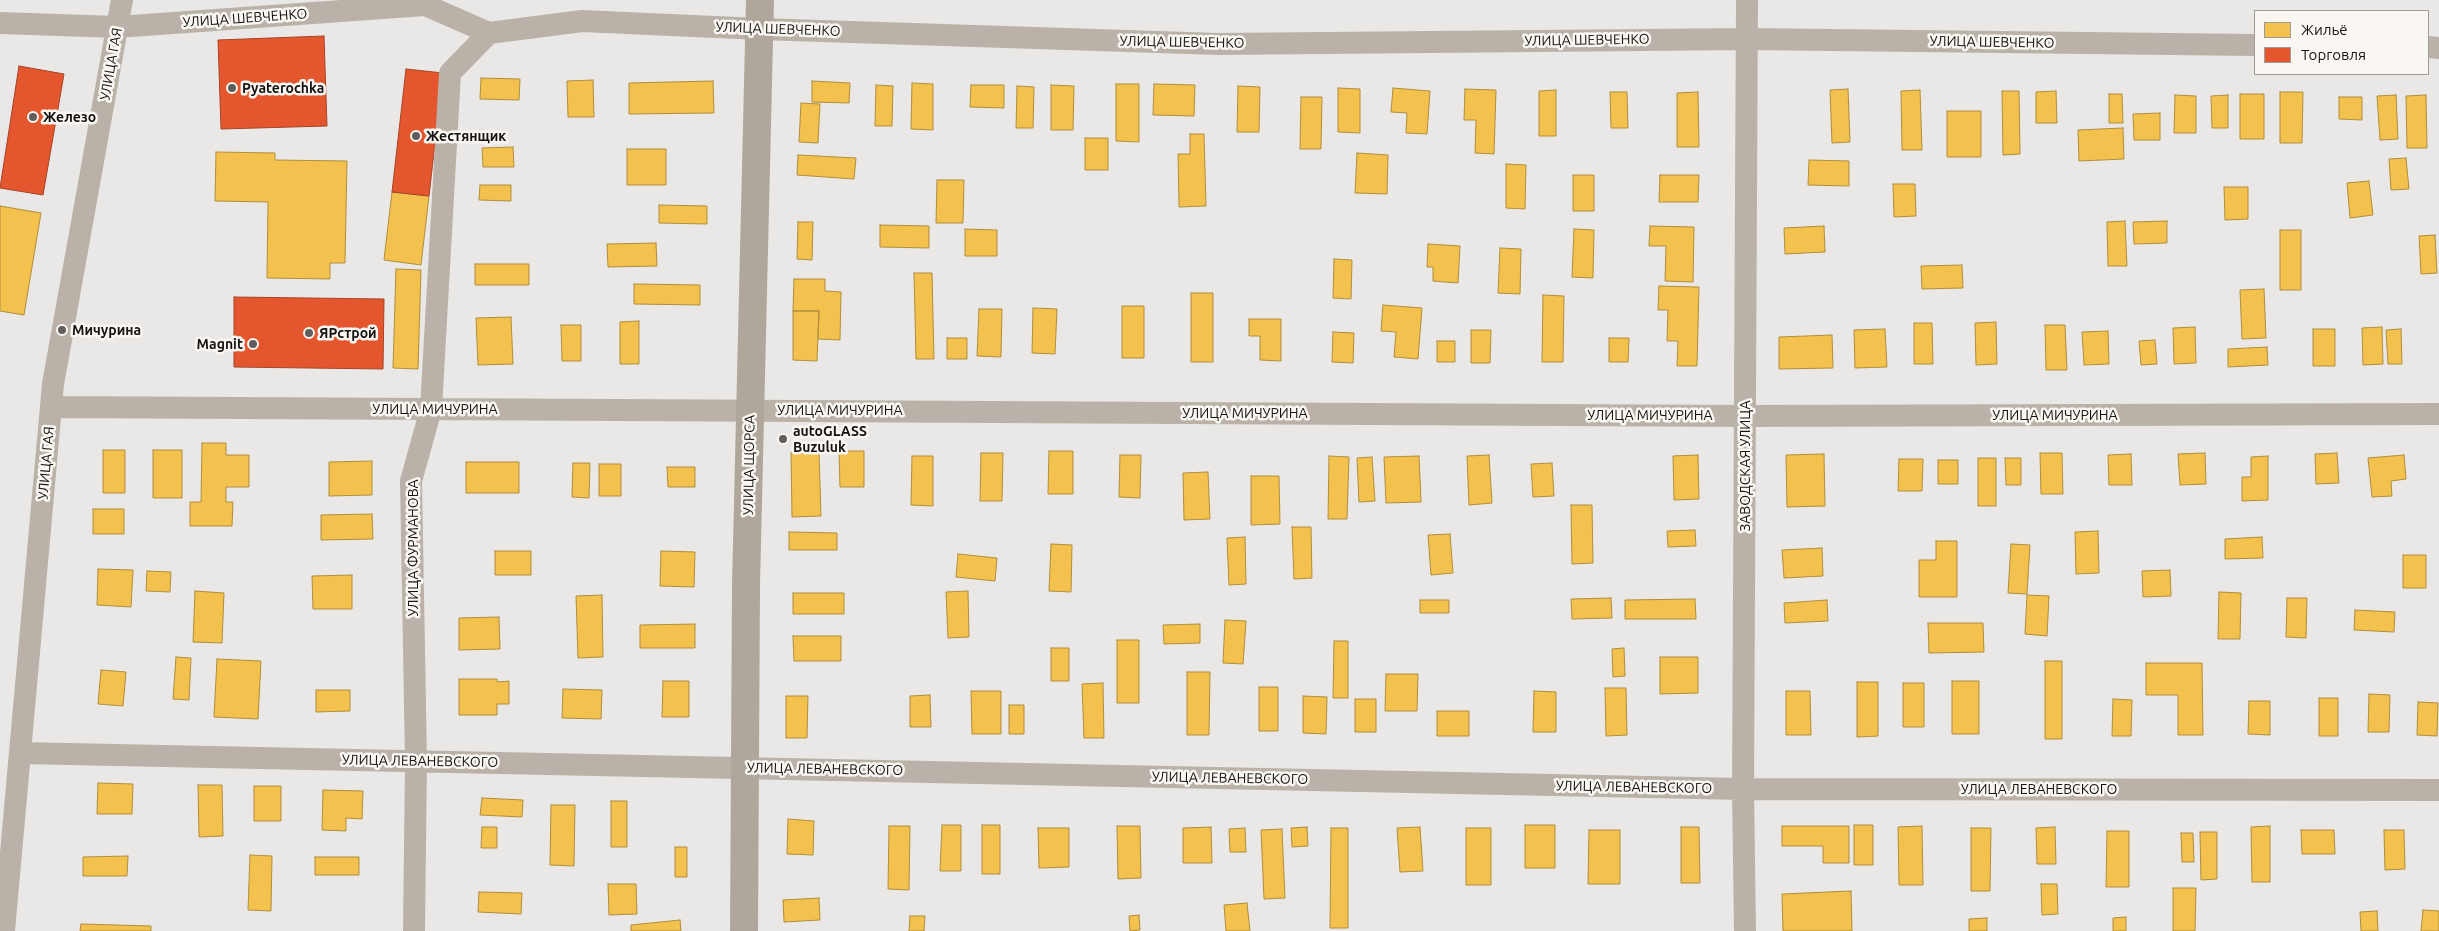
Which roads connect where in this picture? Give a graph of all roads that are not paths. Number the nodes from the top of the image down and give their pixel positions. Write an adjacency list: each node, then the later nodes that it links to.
1 (122, 0): 5 (street, УЛИЦА ГАЯ)
2 (760, 0): 6 (main road, УЛИЦА ЩОРСА)
3 (1747, 0): 8 (street, ЗАВОДСКАЯ УЛИЦА)
4 (0, 23): 5 (street, УЛИЦА ШЕВЧЕНКО)
5 (117, 27): 7 (street, УЛИЦА ШЕВЧЕНКО); 10 (street, УЛИЦА ГАЯ)
6 (760, 29): 7 (street, УЛИЦА ШЕВЧЕНКО); 8 (street, УЛИЦА ШЕВЧЕНКО); 12 (main road, УЛИЦА ЩОРСА)
7 (489, 33): 11 (street, УЛИЦА ФУРМАНОВА)
8 (1747, 39): 9 (street, УЛИЦА ШЕВЧЕНКО); 14 (street, ЗАВОДСКАЯ УЛИЦА)
9 (2254, 45)
10 (51, 407): 11 (street, УЛИЦА МИЧУРИНА); 15 (street, УЛИЦА ГАЯ)
11 (431, 409): 12 (street, УЛИЦА МИЧУРИНА); 16 (street, УЛИЦА ФУРМАНОВА)
12 (750, 410): 14 (street, УЛИЦА МИЧУРИНА); 17 (main road, УЛИЦА ЩОРСА)
13 (2439, 414): 14 (street, УЛИЦА МИЧУРИНА)
14 (1745, 416): 18 (street, ЗАВОДСКАЯ УЛИЦА)
15 (20, 753): 16 (street, УЛИЦА ЛЕВАНЕВСКОГО); 20 (street, УЛИЦА ГАЯ)
16 (416, 761): 17 (street, УЛИЦА ЛЕВАНЕВСКОГО); 21 (street, УЛИЦА ФУРМАНОВА)
17 (745, 768): 18 (street, УЛИЦА ЛЕВАНЕВСКОГО); 22 (main road, УЛИЦА ЩОРСА)
18 (1743, 789): 19 (street, УЛИЦА ЛЕВАНЕВСКОГО); 23 (street, ЗАВОДСКАЯ УЛИЦА)
19 (2439, 790)
20 (3, 923)
21 (414, 931)
22 (744, 931)
23 (1744, 931)

